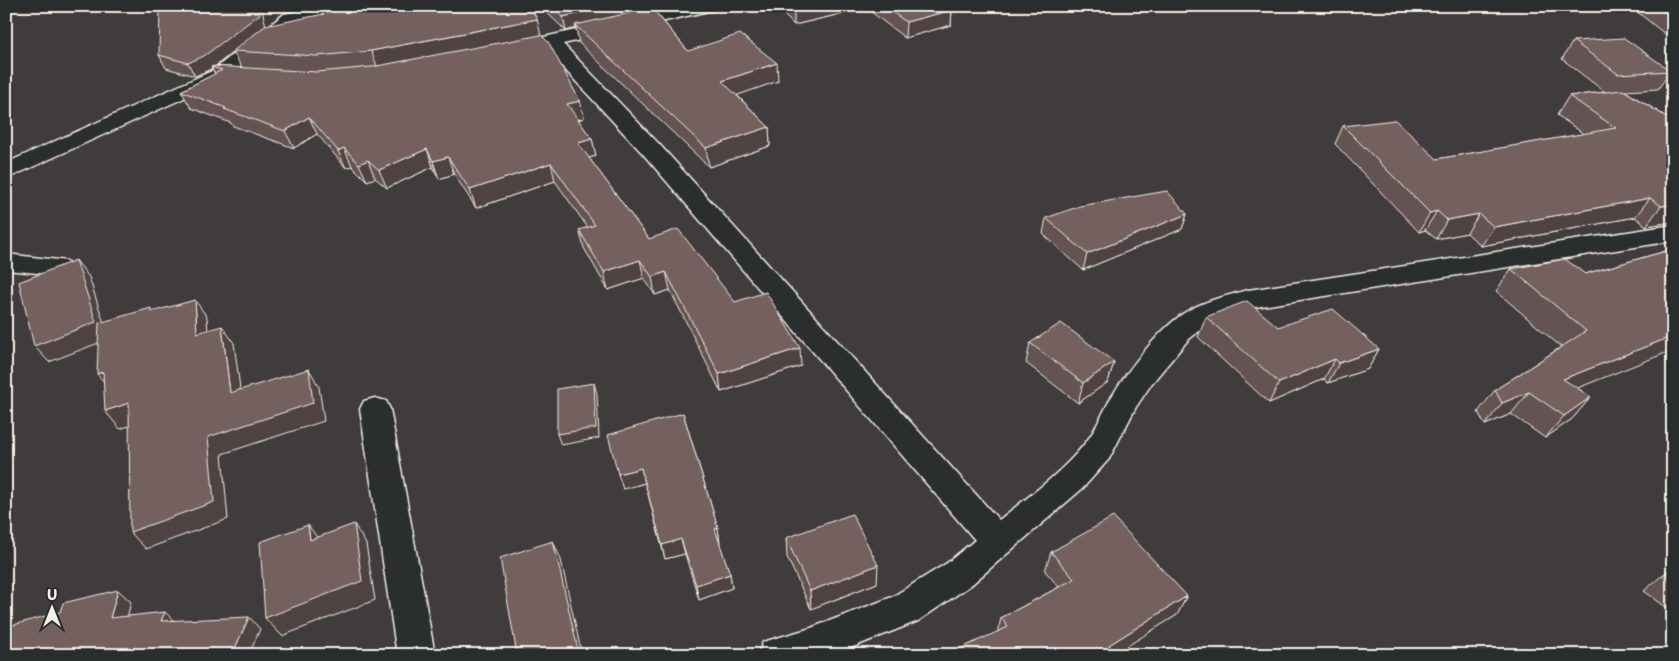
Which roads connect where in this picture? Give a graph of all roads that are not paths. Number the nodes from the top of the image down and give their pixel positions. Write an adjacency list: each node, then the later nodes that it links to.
1 (348, 6): 3 (street)
2 (709, 6): 4 (street)
3 (289, 12): 6 (street)
4 (550, 42): 5 (street); 13 (street)
5 (522, 48)
6 (219, 75): 7 (street); 8 (street)
7 (248, 76)
8 (6, 172)
9 (1673, 233): 13 (street)
10 (6, 262): 11 (street)
11 (58, 267)
12 (375, 409): 15 (street)
13 (998, 544): 14 (street)
14 (814, 650): 16 (street)
15 (416, 655)
16 (776, 655)

